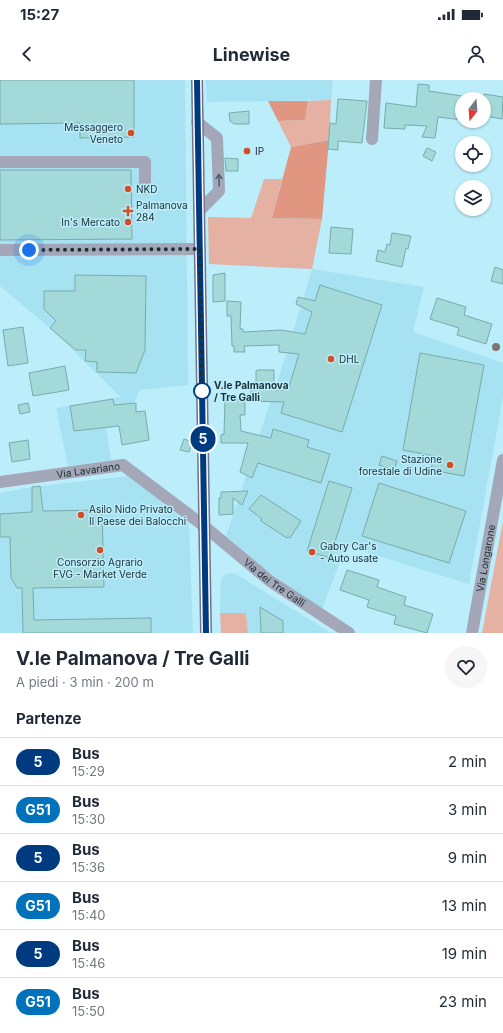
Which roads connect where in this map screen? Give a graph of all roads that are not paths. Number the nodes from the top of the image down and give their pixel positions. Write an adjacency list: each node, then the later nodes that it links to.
1 (197, 80): 3 (main road)
2 (376, 80): 4 (street)
3 (197, 122): 7 (main road); 7 (street, one-way to 3)
4 (372, 139)
5 (0, 162): 6 (street)
6 (145, 189)
7 (199, 211): 8 (main road)
8 (200, 249): 9 (street); 12 (main road)
9 (0, 250)
10 (503, 460): 15 (street, Via Longarone)
11 (0, 482): 12 (street, Via Lavariano)
12 (204, 526): 13 (main road); 14 (street, Via dei Tre Galli)
13 (206, 633)
14 (349, 633)
15 (472, 633)

